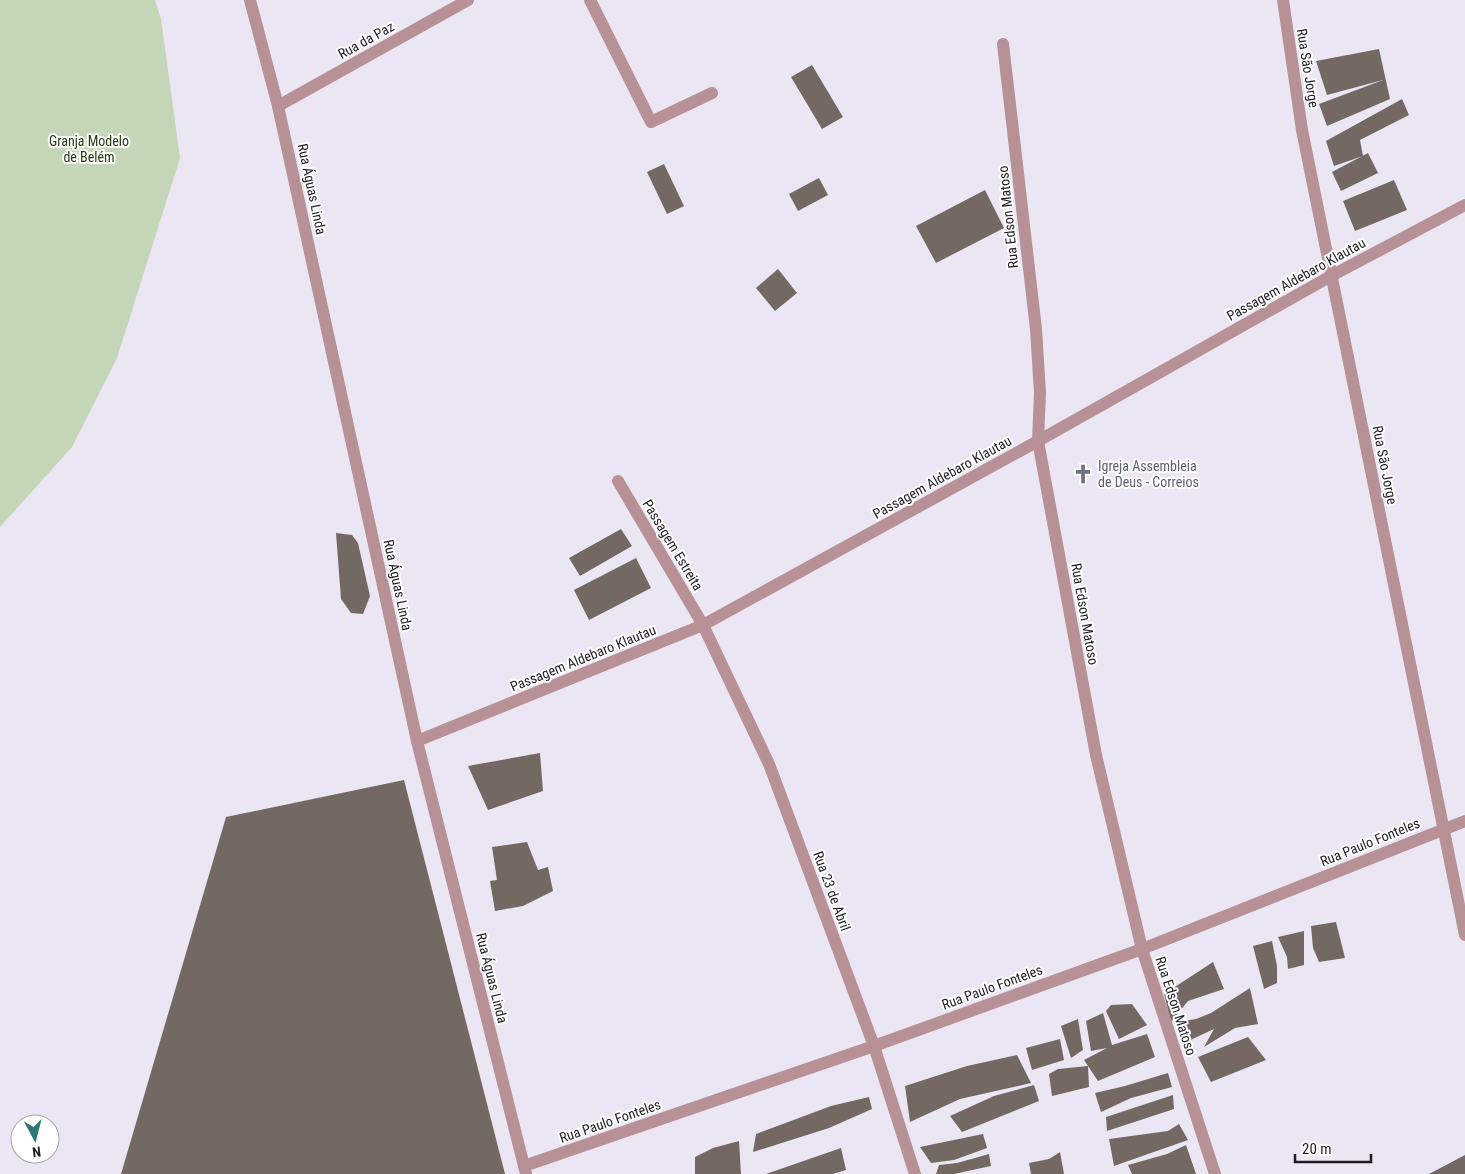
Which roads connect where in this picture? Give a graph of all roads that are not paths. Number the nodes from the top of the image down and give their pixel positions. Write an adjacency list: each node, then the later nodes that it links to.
1 (250, 0): 7 (street, Rua Águas Linda)
2 (468, 0): 7 (street, Rua da Paz)
3 (590, 0): 6 (street)
4 (1282, 0): 9 (street, Rua São Jorge)
5 (1003, 44): 10 (street, Rua Edson Matoso)
6 (712, 93)
7 (278, 106): 13 (street, Rua Águas Linda)
8 (1465, 205): 9 (street, Passagem Aldebaro Klautau)
9 (1331, 276): 10 (street, Passagem Aldebaro Klautau); 15 (street, Rua São Jorge)
10 (1038, 441): 12 (street, Passagem Aldebaro Klautau); 17 (street, Rua Edson Matoso)
11 (618, 481): 12 (street, Passagem Estreita)
12 (703, 625): 13 (street, Passagem Aldebaro Klautau); 18 (street, Rua 23 de Abril)
13 (417, 740): 19 (street, Rua Águas Linda)
14 (1465, 821): 15 (street, Rua Paulo Fonteles)
15 (1443, 830): 16 (street, Rua São Jorge); 17 (street, Rua Paulo Fonteles)
16 (1465, 935)
17 (1142, 949): 18 (street, Rua Paulo Fonteles); 21 (street, Rua Edson Matoso)
18 (874, 1046): 19 (street, Rua Paulo Fonteles); 20 (street, Rua 23 de Abril)
19 (525, 1170)
20 (915, 1174)
21 (1215, 1174)

